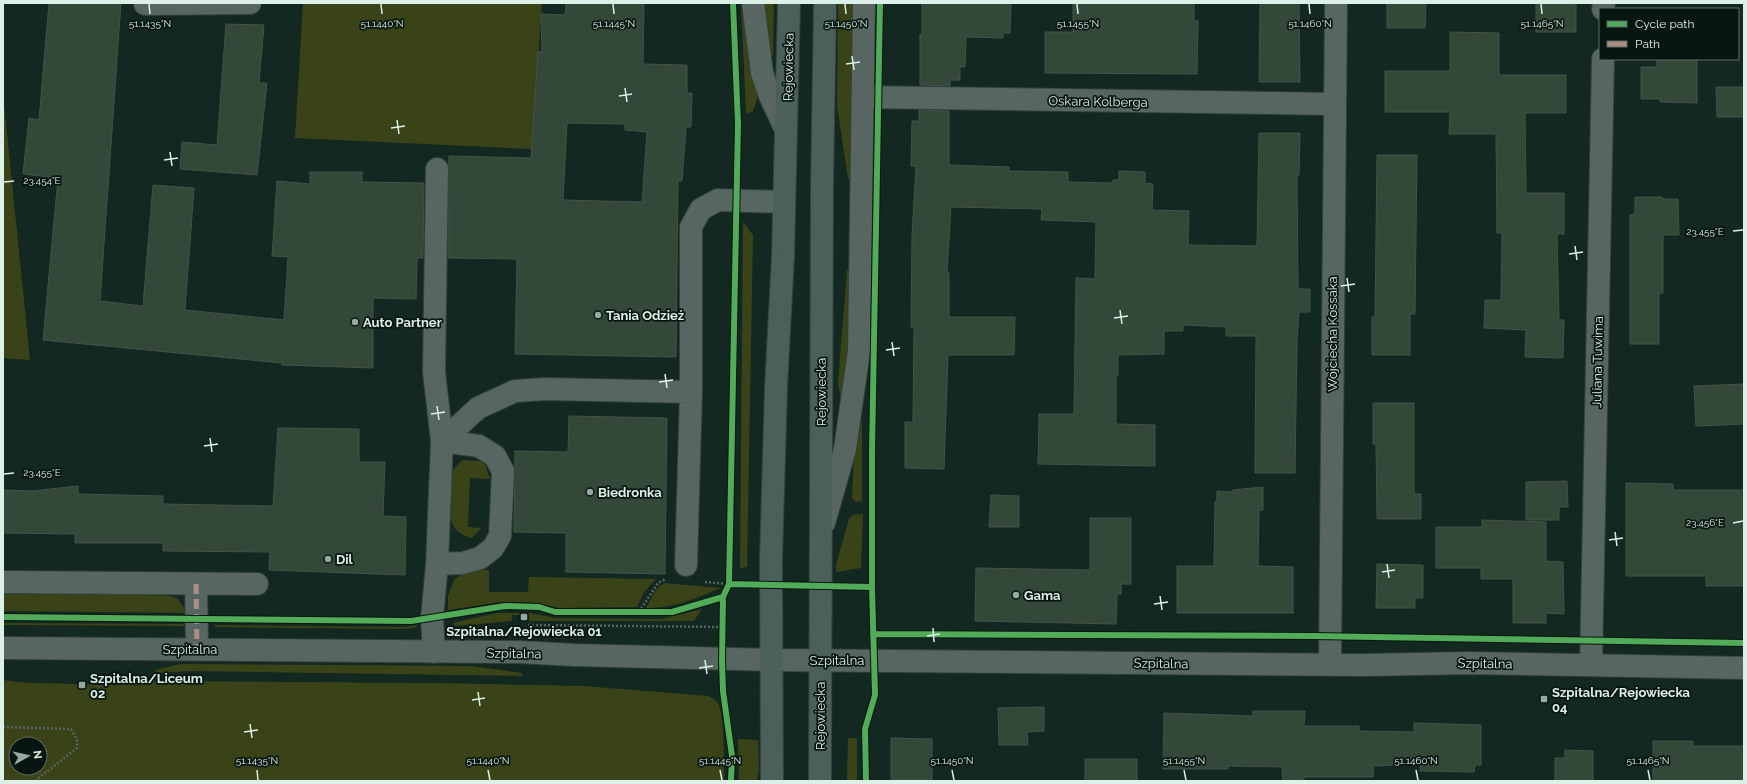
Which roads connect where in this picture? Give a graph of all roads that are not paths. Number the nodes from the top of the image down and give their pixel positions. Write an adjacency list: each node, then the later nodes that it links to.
1 (250, 3): 7 (street)
2 (753, 3): 11 (street, Rejowiecka)
3 (789, 3): 11 (highway, Rejowiecka)
4 (826, 3): 16 (highway, Rejowiecka)
5 (864, 3): 9 (street)
6 (1336, 3): 10 (street, Wojciecha Kossaka)
7 (145, 4)
8 (1603, 60): 28 (street, Juliana Tuwima)
9 (862, 97): 10 (street, Oskara Kolberga); 16 (street)
10 (1334, 104): 27 (street, Wojciecha Kossaka)
11 (786, 130): 13 (highway, Rejowiecka)
12 (437, 169): 15 (street)
13 (784, 202): 14 (street); 25 (highway, Rejowiecka)
14 (691, 392): 15 (street); 18 (street)
15 (442, 441): 17 (street); 17 (street)
16 (821, 534): 26 (highway, Rejowiecka)
17 (437, 564): 24 (street)
18 (686, 565)
19 (3, 582): 20 (street)
20 (196, 584): 21 (street); 23 (street)
21 (257, 584)
22 (3, 648): 23 (street, Szpitalna)
23 (197, 649): 24 (street, Szpitalna)
24 (434, 652): 25 (street, Szpitalna)
25 (771, 660): 26 (street, Szpitalna); 30 (highway, Rejowiecka)
26 (820, 660): 27 (street, Szpitalna); 31 (highway, Rejowiecka)
27 (1330, 664): 28 (street, Szpitalna)
28 (1591, 665): 29 (street, Szpitalna)
29 (1744, 668)
30 (772, 781)
31 (820, 781)

